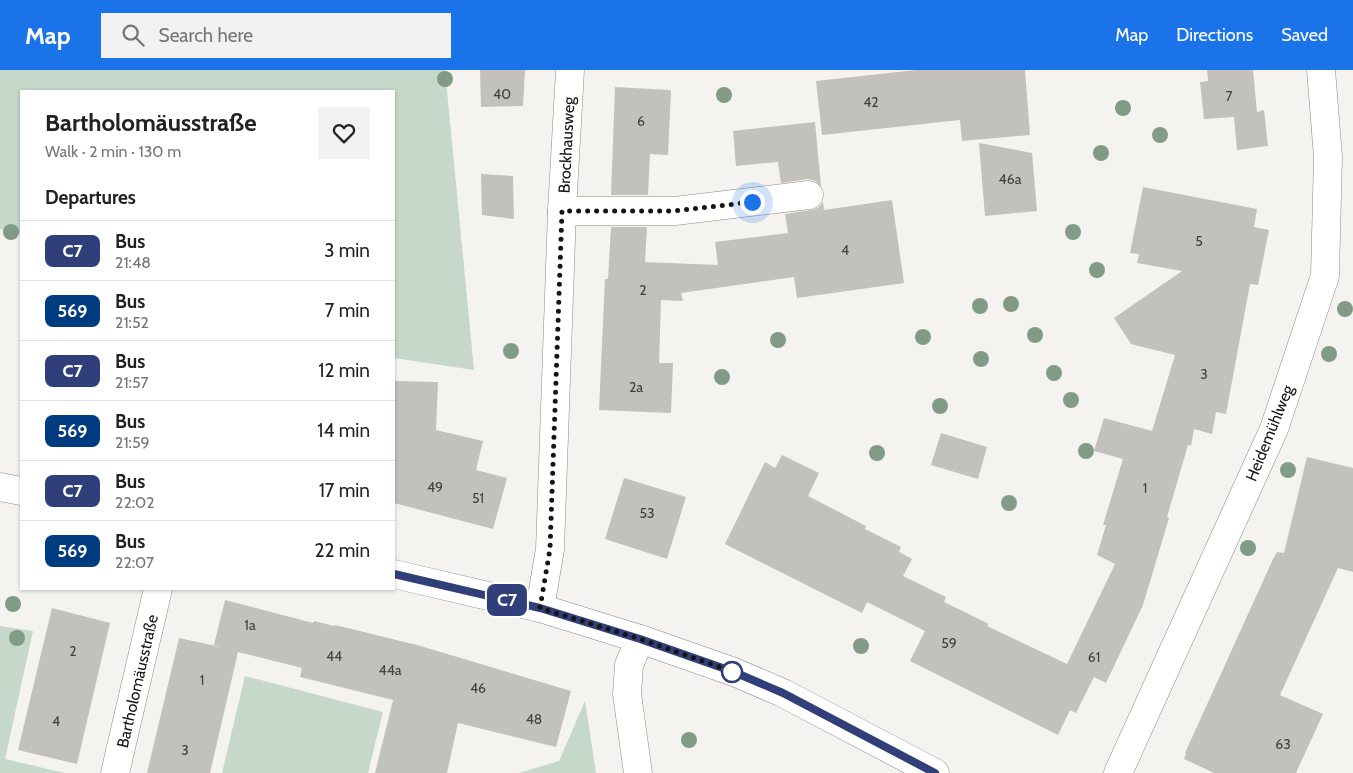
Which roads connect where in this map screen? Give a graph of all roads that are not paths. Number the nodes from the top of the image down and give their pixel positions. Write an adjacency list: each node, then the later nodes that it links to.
1 (570, 70): 4 (street, Brockhausweg)
2 (1320, 70): 14 (street, Heidemühlweg)
3 (810, 195): 4 (street)
4 (562, 211): 9 (street, Brockhausweg)
5 (0, 487): 6 (street)
6 (20, 491)
7 (395, 574): 9 (street)
8 (158, 590): 11 (street, Bartholomäusstraße)
9 (540, 608): 10 (street)
10 (640, 639): 12 (street); 13 (street)
11 (115, 773)
12 (638, 773)
13 (935, 773)
14 (1118, 773)

